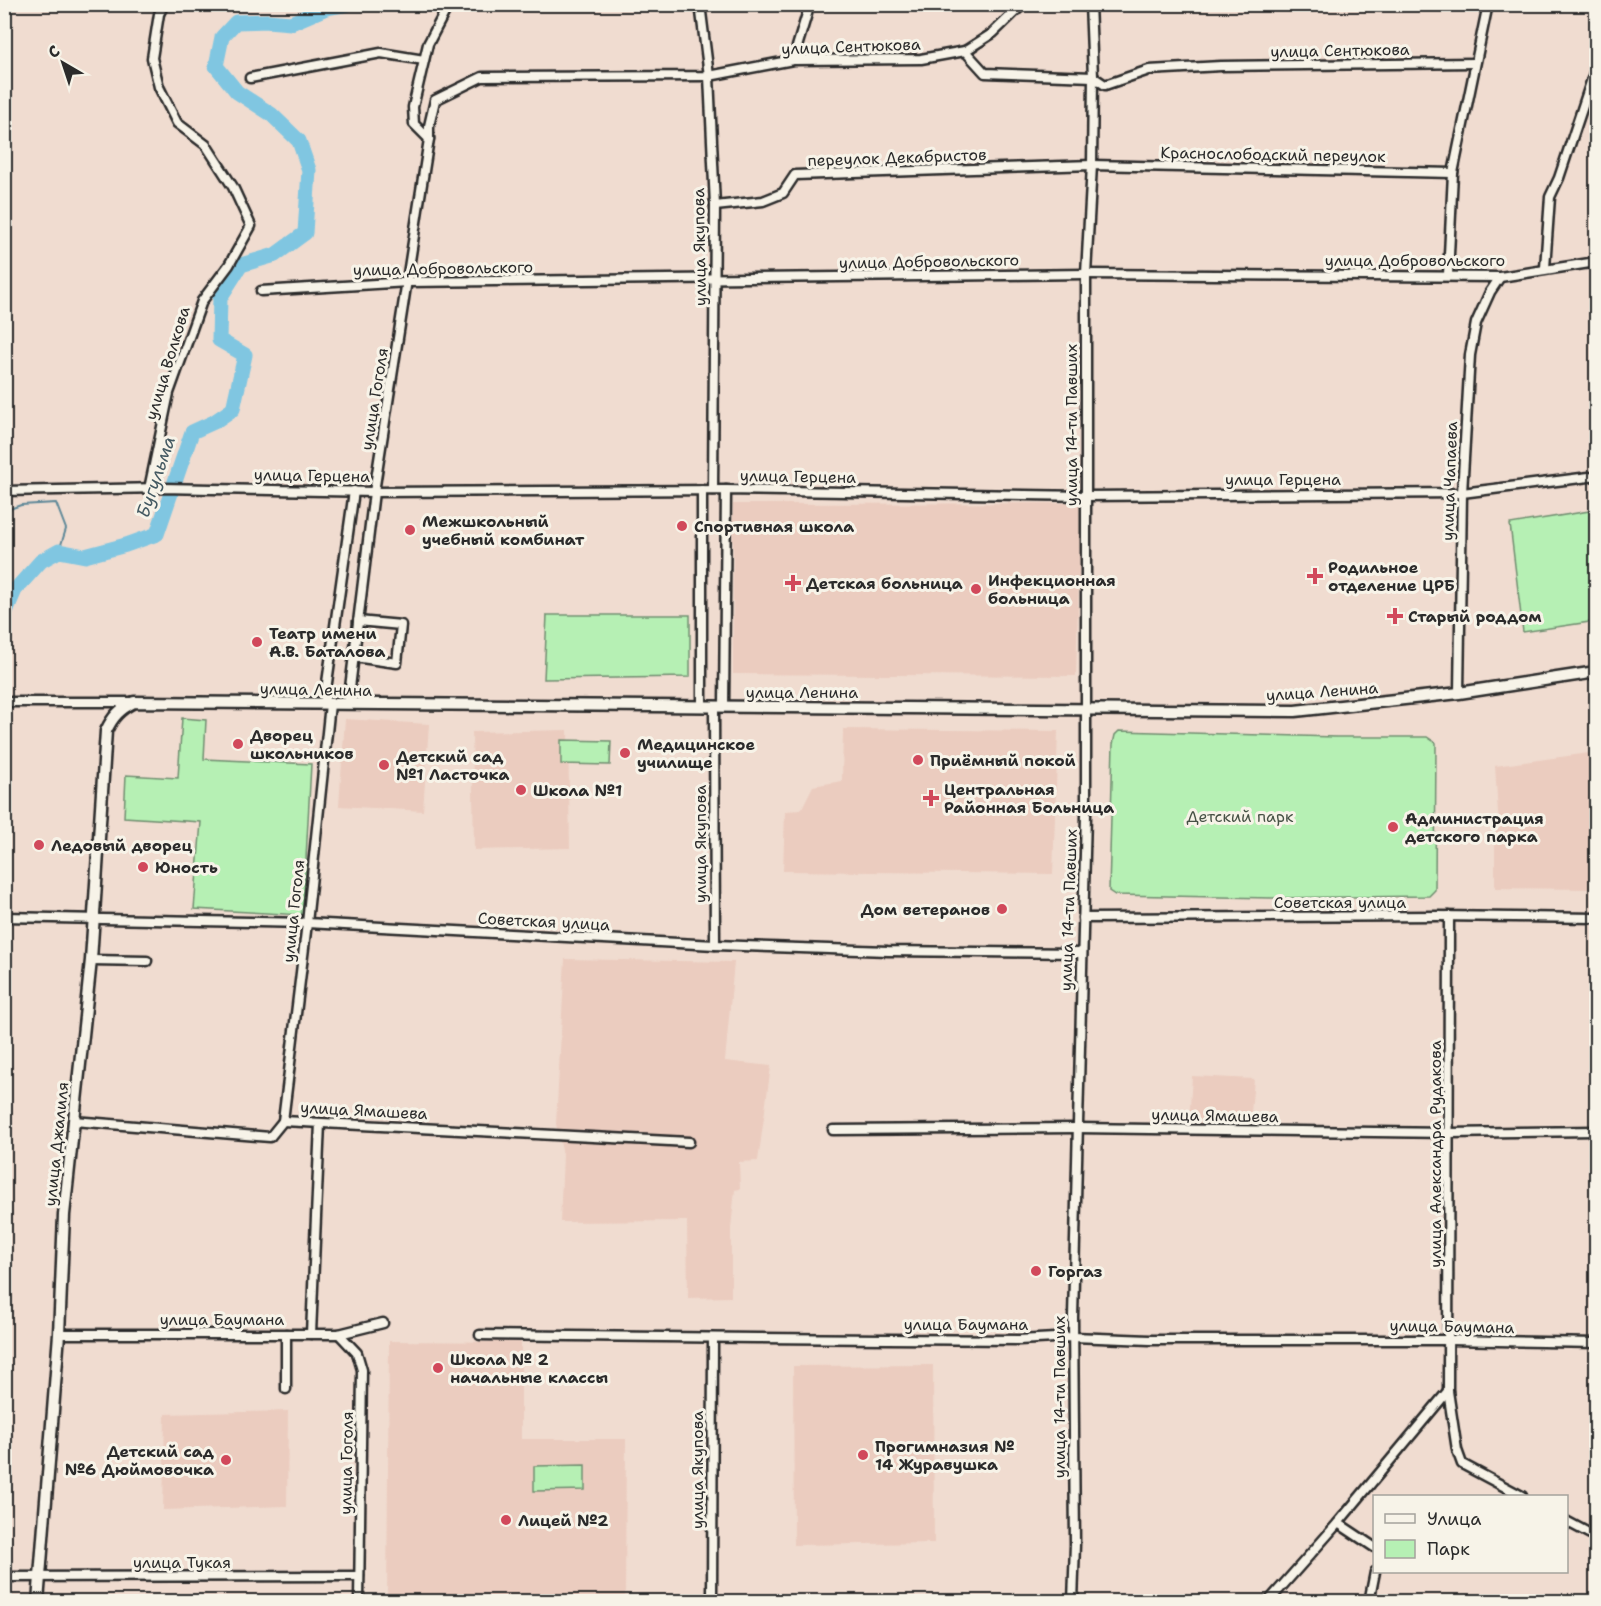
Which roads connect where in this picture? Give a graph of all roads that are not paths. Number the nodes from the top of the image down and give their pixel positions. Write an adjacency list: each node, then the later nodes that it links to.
1 (165, 4): 30 (street, улица Волкова)
2 (449, 4): 9 (street)
3 (700, 4): 13 (street, улица Якупова)
4 (810, 4): 10 (street)
5 (1023, 4): 8 (street)
6 (1090, 4): 14 (street, улица 14-ти Павших)
7 (1488, 4): 11 (street)
8 (965, 51): 10 (street, улица Сентюкова); 14 (street, улица Сентюкова)
9 (424, 60): 15 (street); 17 (street)
10 (793, 60): 13 (street, улица Сентюкова)
11 (1475, 63): 14 (street, улица Сентюкова); 19 (street)
12 (1596, 67): 22 (street)
13 (710, 76): 16 (street, улица Сентюкова); 20 (street, улица Якупова)
14 (1093, 77): 18 (street, улица 14-ти Павших)
15 (250, 78)
16 (435, 100): 17 (street, улица Гоголя)
17 (429, 139): 27 (street, улица Гоголя)
18 (1092, 165): 19 (street, Краснослободский переулок); 20 (street, переулок Декабристов); 23 (street, улица 14-ти Павших)
19 (1453, 173): 24 (street)
20 (715, 206): 26 (street, улица Якупова)
21 (1596, 262): 22 (street, улица Добровольского)
22 (1545, 268): 25 (street, улица Добровольского)
23 (1086, 274): 24 (street, улица Добровольского); 26 (street, улица Добровольского); 38 (street, улица 14-ти Павших)
24 (1448, 275): 25 (street, улица Добровольского)
25 (1500, 277): 37 (street, улица Чапаева)
26 (716, 279): 27 (street, улица Добровольского); 32 (street, улица Якупова)
27 (408, 282): 28 (street, улица Добровольского); 36 (street, улица Гоголя)
28 (261, 291)
29 (1589, 477): 37 (street, улица Герцена)
30 (149, 489): 34 (street, улица Герцена); 35 (street, улица Герцена)
31 (702, 490): 32 (street, улица Герцена); 36 (street, улица Герцена); 47 (street)
32 (713, 490): 33 (street, улица Герцена)
33 (726, 490): 38 (street, улица Герцена); 48 (street, улица Якупова)
34 (4, 491)
35 (354, 491): 36 (street, улица Герцена); 45 (street, улица Гоголя)
36 (374, 492): 39 (street, улица Гоголя)
37 (1462, 494): 38 (street, улица Герцена); 42 (street, улица Чапаева)
38 (1087, 496): 49 (street, улица 14-ти Павших)
39 (358, 621): 40 (street, улица Гоголя); 40 (street)
40 (354, 657): 46 (street, улица Гоголя)
41 (1596, 672): 42 (main road, улица Ленина)
42 (1459, 693): 49 (main road, улица Ленина)
43 (4, 702): 44 (street, улица Ленина)
44 (134, 702): 45 (main road, улица Ленина); 52 (main road, улица Джалиля)
45 (327, 704): 46 (main road, улица Ленина); 55 (street, улица Гоголя)
46 (348, 704): 47 (main road, улица Ленина)
47 (702, 707): 48 (main road, улица Ленина)
48 (719, 707): 49 (main road, улица Ленина); 56 (street, улица Якупова)
49 (1085, 709): 53 (street, улица 14-ти Павших)
50 (4, 916): 52 (street, Советская улица)
51 (1449, 916): 53 (street, Советская улица); 54 (street, Советская улица); 66 (street, улица Александра Рудакова)
52 (93, 918): 55 (street, Советская улица); 58 (main road, улица Джалиля)
53 (1083, 918): 57 (street, улица 14-ти Павших)
54 (1596, 918)
55 (307, 923): 56 (street, Советская улица); 61 (street, улица Гоголя)
56 (715, 945): 57 (street, Советская улица)
57 (1081, 953): 63 (street, улица 14-ти Павших)
58 (91, 960): 59 (street); 60 (main road, улица Джалиля)
59 (147, 961)
60 (74, 1121): 61 (street, улица Ямашева); 69 (main road, улица Джалиля)
61 (283, 1121): 62 (street, улица Ямашева)
62 (320, 1123): 67 (street, улица Ямашева); 71 (street)
63 (1078, 1128): 64 (street, улица Ямашева); 66 (street, улица Ямашева); 74 (street, улица 14-ти Павших)
64 (833, 1130)
65 (1596, 1131): 66 (street, улица Ямашева)
66 (1450, 1132): 76 (street, улица Александра Рудакова)
67 (689, 1142)
68 (383, 1323): 72 (street, улица Баумана)
69 (59, 1334): 70 (street, улица Баумана); 88 (main road, улица Джалиля)
70 (286, 1334): 71 (street, улица Баумана); 78 (street)
71 (311, 1334): 72 (street, улица Баумана)
72 (339, 1334): 86 (street, улица Гоголя)
73 (480, 1335): 75 (street, улица Баумана)
74 (1073, 1337): 75 (street, улица Баумана); 76 (street, улица Баумана); 92 (street, улица 14-ти Павших)
75 (713, 1338): 91 (street, улица Якупова)
76 (1450, 1340): 77 (street, улица Баумана); 79 (street, улица Александра Рудакова)
77 (1596, 1343)
78 (286, 1389)
79 (1449, 1391): 80 (street, улица Александра Рудакова); 82 (street)
80 (1518, 1495)
81 (1568, 1522): 83 (street)
82 (1338, 1523): 84 (street); 93 (street)
83 (1596, 1537)
84 (1373, 1546)
85 (1375, 1573): 94 (street)
86 (359, 1576): 88 (street, улица Тукая); 90 (street, улица Гоголя)
87 (4, 1577): 88 (street, улица Тукая)
88 (40, 1577): 89 (main road, улица Джалиля)
89 (38, 1602)
90 (359, 1602)
91 (712, 1602)
92 (1073, 1602)
93 (1268, 1602)
94 (1370, 1602)

